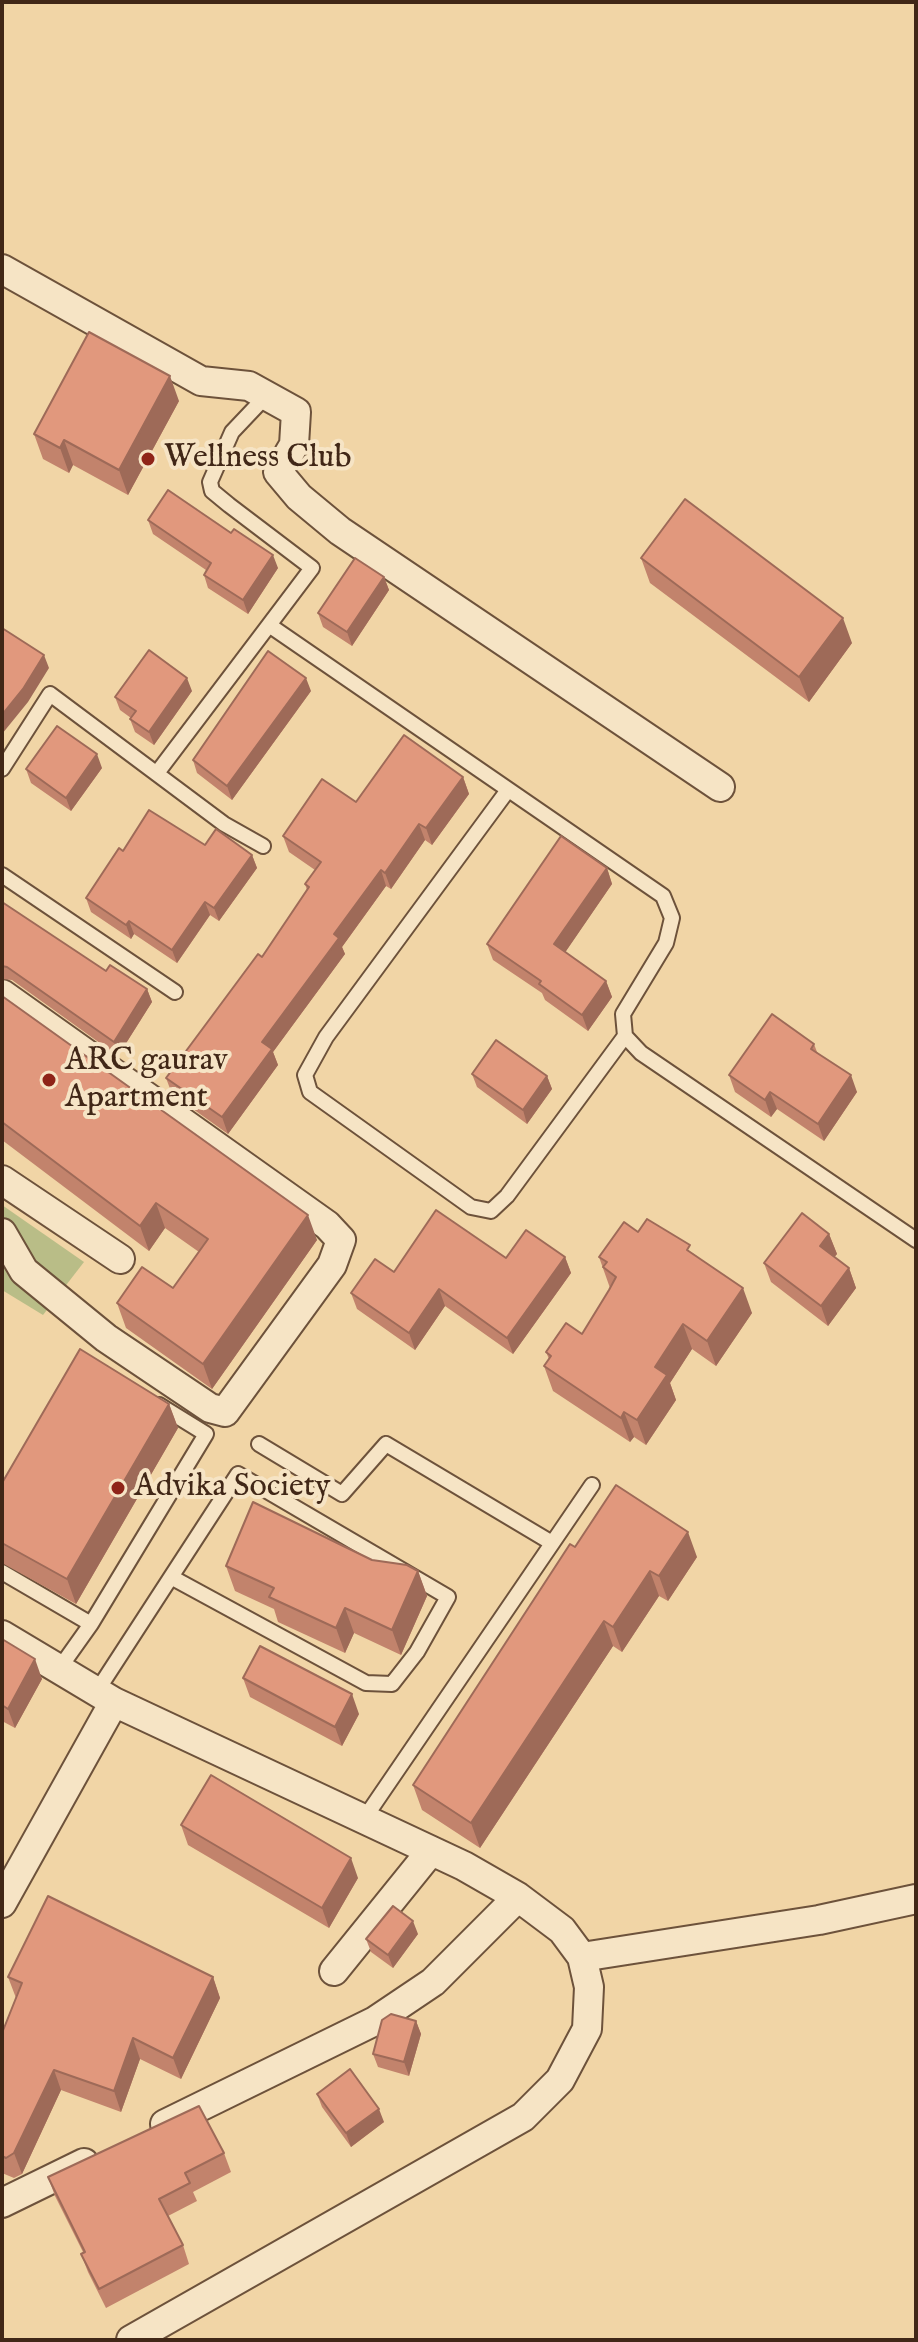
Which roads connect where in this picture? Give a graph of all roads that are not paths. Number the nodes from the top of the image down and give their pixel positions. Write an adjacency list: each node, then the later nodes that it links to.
1 (2, 269): 2 (street)
2 (268, 394): 3 (lane); 6 (street)
3 (269, 625): 5 (lane); 7 (lane)
4 (2, 769): 5 (lane)
5 (157, 773): 8 (lane)
6 (720, 787)
7 (508, 790): 12 (lane); 12 (lane)
8 (263, 846)
9 (2, 875): 10 (lane)
10 (175, 992)
11 (2, 994): 14 (street)
12 (625, 1036): 15 (lane)
13 (2, 1180): 16 (street)
14 (2, 1233)
15 (916, 1240)
16 (120, 1259)
17 (145, 1396): 23 (lane)
18 (259, 1444): 20 (lane)
19 (592, 1485): 20 (lane)
20 (552, 1543): 27 (lane)
21 (2, 1572): 23 (lane)
22 (171, 1577): 22 (lane); 26 (lane)
23 (91, 1624): 25 (lane)
24 (2, 1635): 25 (street)
25 (59, 1669): 26 (street)
26 (106, 1697): 27 (street); 29 (street)
27 (364, 1819): 28 (street)
28 (431, 1851): 30 (street); 34 (street)
29 (10, 1869): 32 (street)
30 (518, 1897): 33 (street); 35 (street)
31 (916, 1899): 33 (street)
32 (2, 1903)
33 (582, 1957): 38 (street)
34 (334, 1971)
35 (146, 2133)
36 (103, 2154): 37 (street)
37 (2, 2203)
38 (131, 2340)

